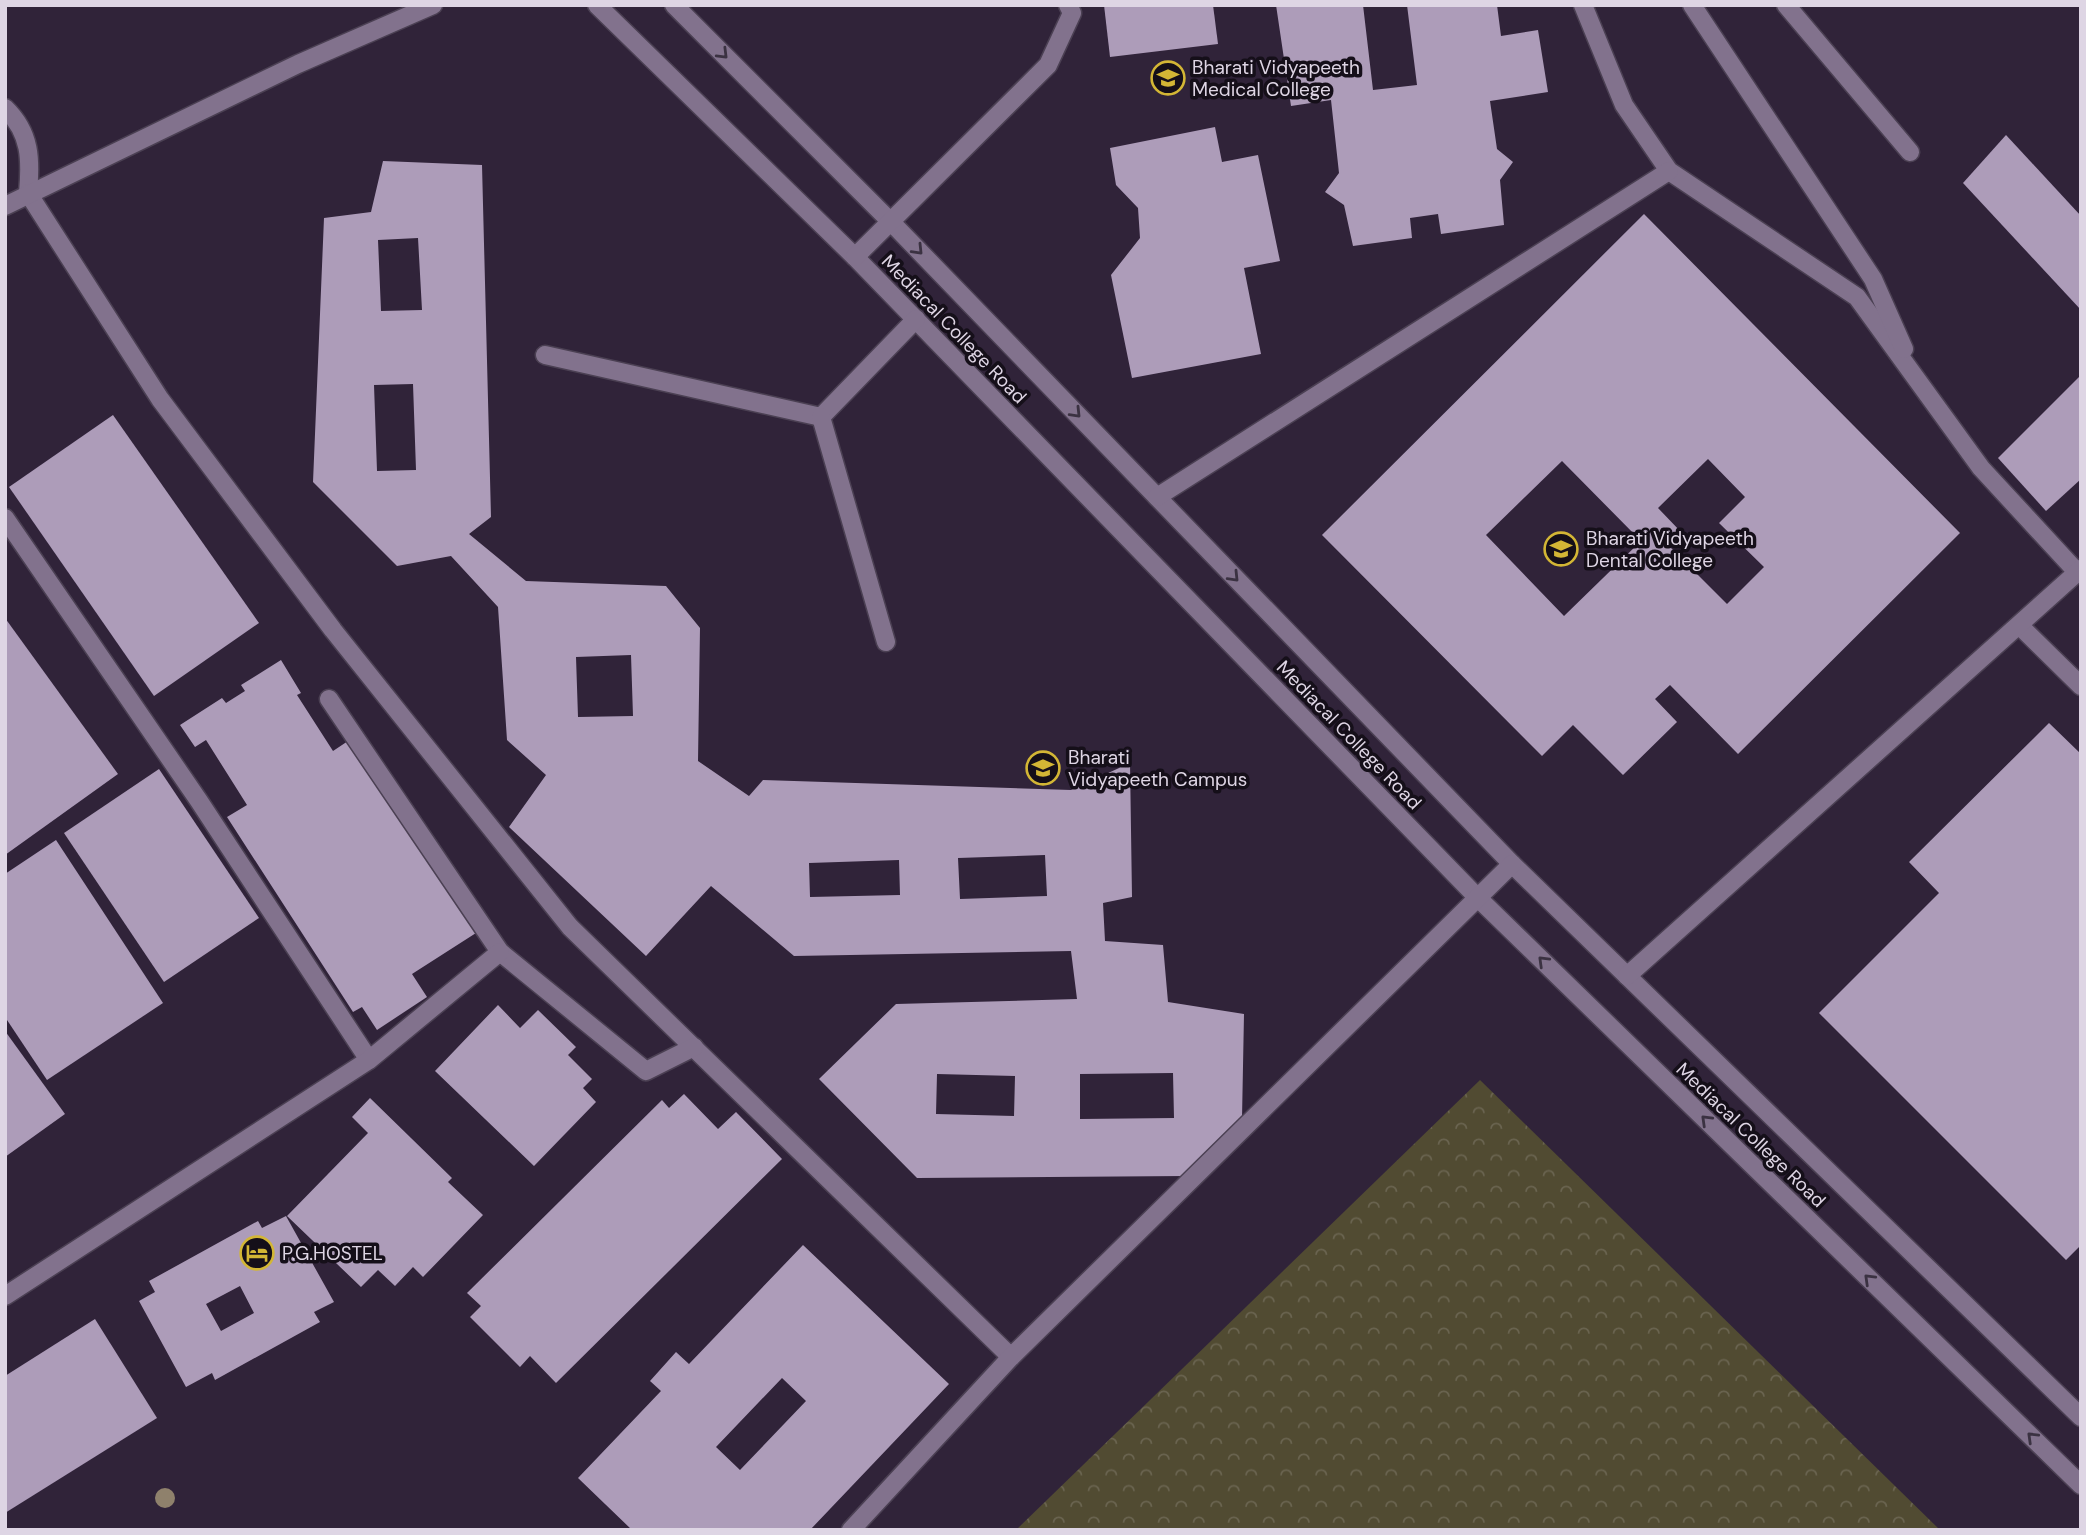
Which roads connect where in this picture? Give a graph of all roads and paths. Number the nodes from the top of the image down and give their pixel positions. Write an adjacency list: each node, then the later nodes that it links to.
1 (433, 5): 11 (lane)
2 (597, 5): 14 (lane, Mediacal College Road)
3 (674, 5): 13 (lane, one-way to 13)
4 (1068, 5): 13 (lane)
5 (1583, 5): 10 (lane)
6 (1692, 5): 17 (lane)
7 (1786, 5): 9 (lane)
8 (5, 108): 11 (lane)
9 (1910, 152)
10 (1669, 172): 17 (lane); 19 (lane)
11 (29, 193): 12 (lane); 30 (lane)
12 (5, 206)
13 (892, 223): 14 (lane); 19 (lane, one-way to 19)
14 (855, 257): 15 (lane, Mediacal College Road)
15 (916, 319): 18 (lane); 27 (lane, Mediacal College Road)
16 (545, 355): 18 (lane)
17 (1919, 381): 21 (lane)
18 (821, 417): 23 (lane)
19 (1157, 497): 26 (lane, one-way to 26)
20 (5, 518): 31 (lane)
21 (2079, 570): 22 (lane)
22 (2020, 626): 24 (lane); 29 (lane)
23 (886, 642)
24 (2081, 686)
25 (329, 699): 28 (lane)
26 (1512, 864): 27 (lane); 29 (lane)
27 (1477, 897): 33 (lane); 35 (lane, Mediacal College Road, one-way to 27)
28 (500, 952): 30 (lane); 31 (lane)
29 (1627, 976): 34 (lane)
30 (694, 1047): 33 (lane)
31 (369, 1060): 32 (lane)
32 (5, 1296)
33 (1012, 1357): 36 (lane)
34 (2081, 1417)
35 (2081, 1485)
36 (850, 1530)

